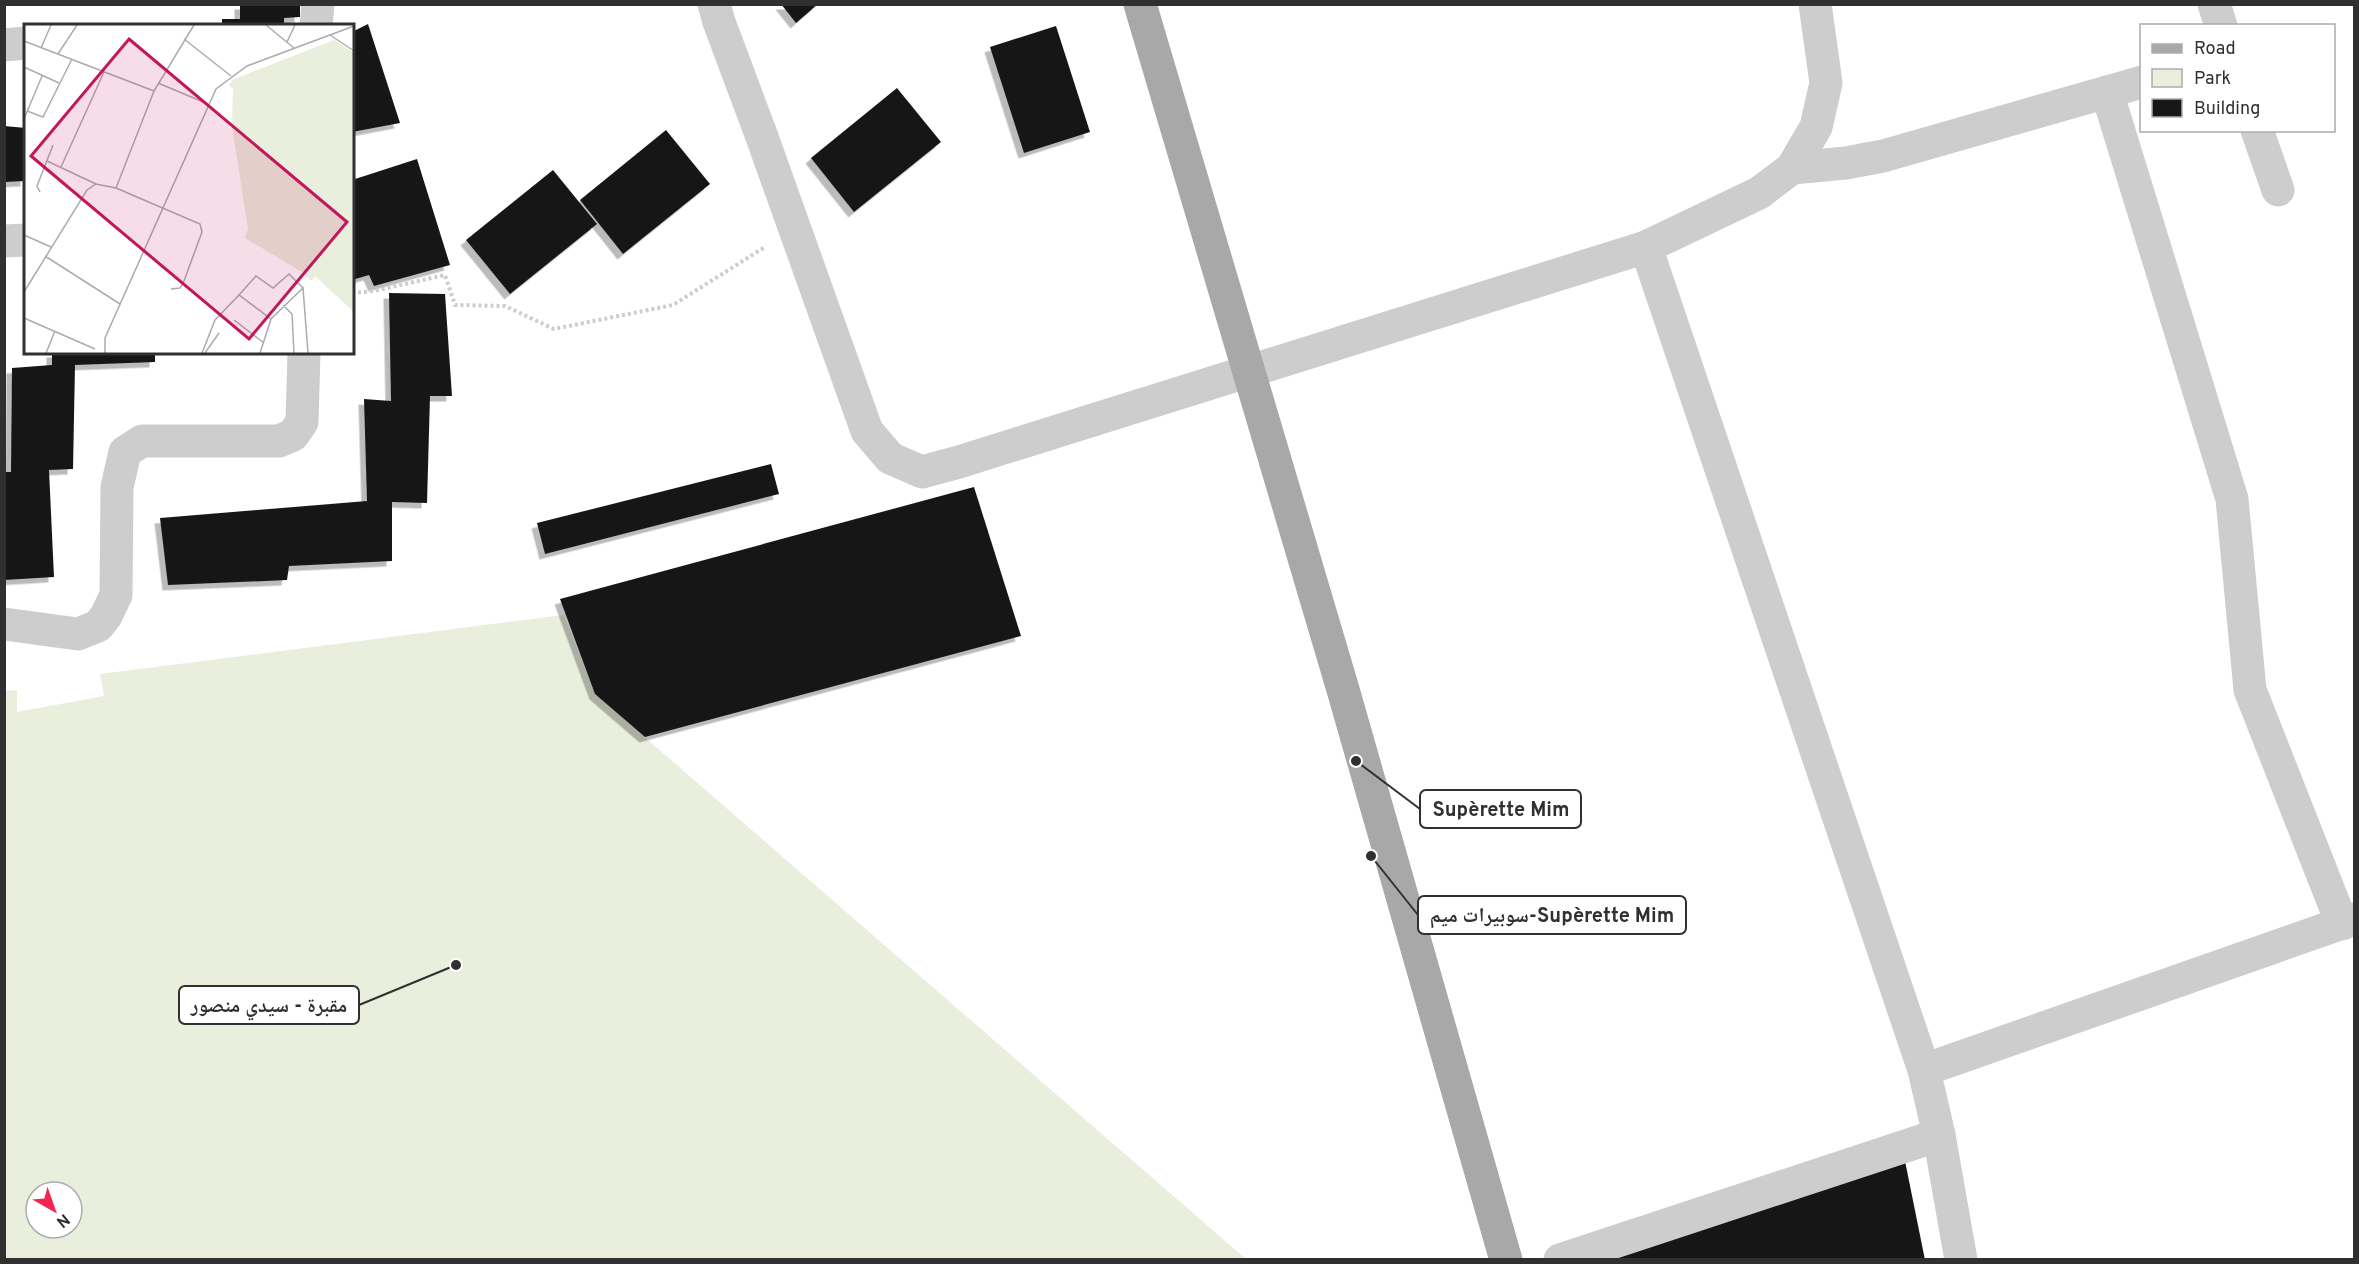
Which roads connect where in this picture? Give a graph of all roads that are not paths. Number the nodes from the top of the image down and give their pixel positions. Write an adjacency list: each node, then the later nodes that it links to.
1 (318, 4): 6 (street)
2 (714, 4): 19 (street)
3 (1140, 4): 19 (main road)
4 (1815, 4): 13 (street)
5 (2214, 4): 7 (street)
6 (316, 24)
7 (2220, 24)
8 (24, 43): 9 (street)
9 (4, 45)
10 (2140, 83): 11 (street)
11 (2107, 92): 13 (street); 21 (street)
12 (2258, 132): 14 (street)
13 (1792, 168): 17 (street)
14 (2278, 190)
15 (24, 240): 16 (street)
16 (4, 241)
17 (1646, 247): 19 (street); 22 (street)
18 (304, 354): 20 (street)
19 (1248, 371): 24 (main road)
20 (4, 624)
21 (2348, 921): 22 (street)
22 (1924, 1070): 23 (street)
23 (1939, 1135): 25 (street); 26 (street)
24 (1506, 1260)
25 (1560, 1260)
26 (1961, 1260)

